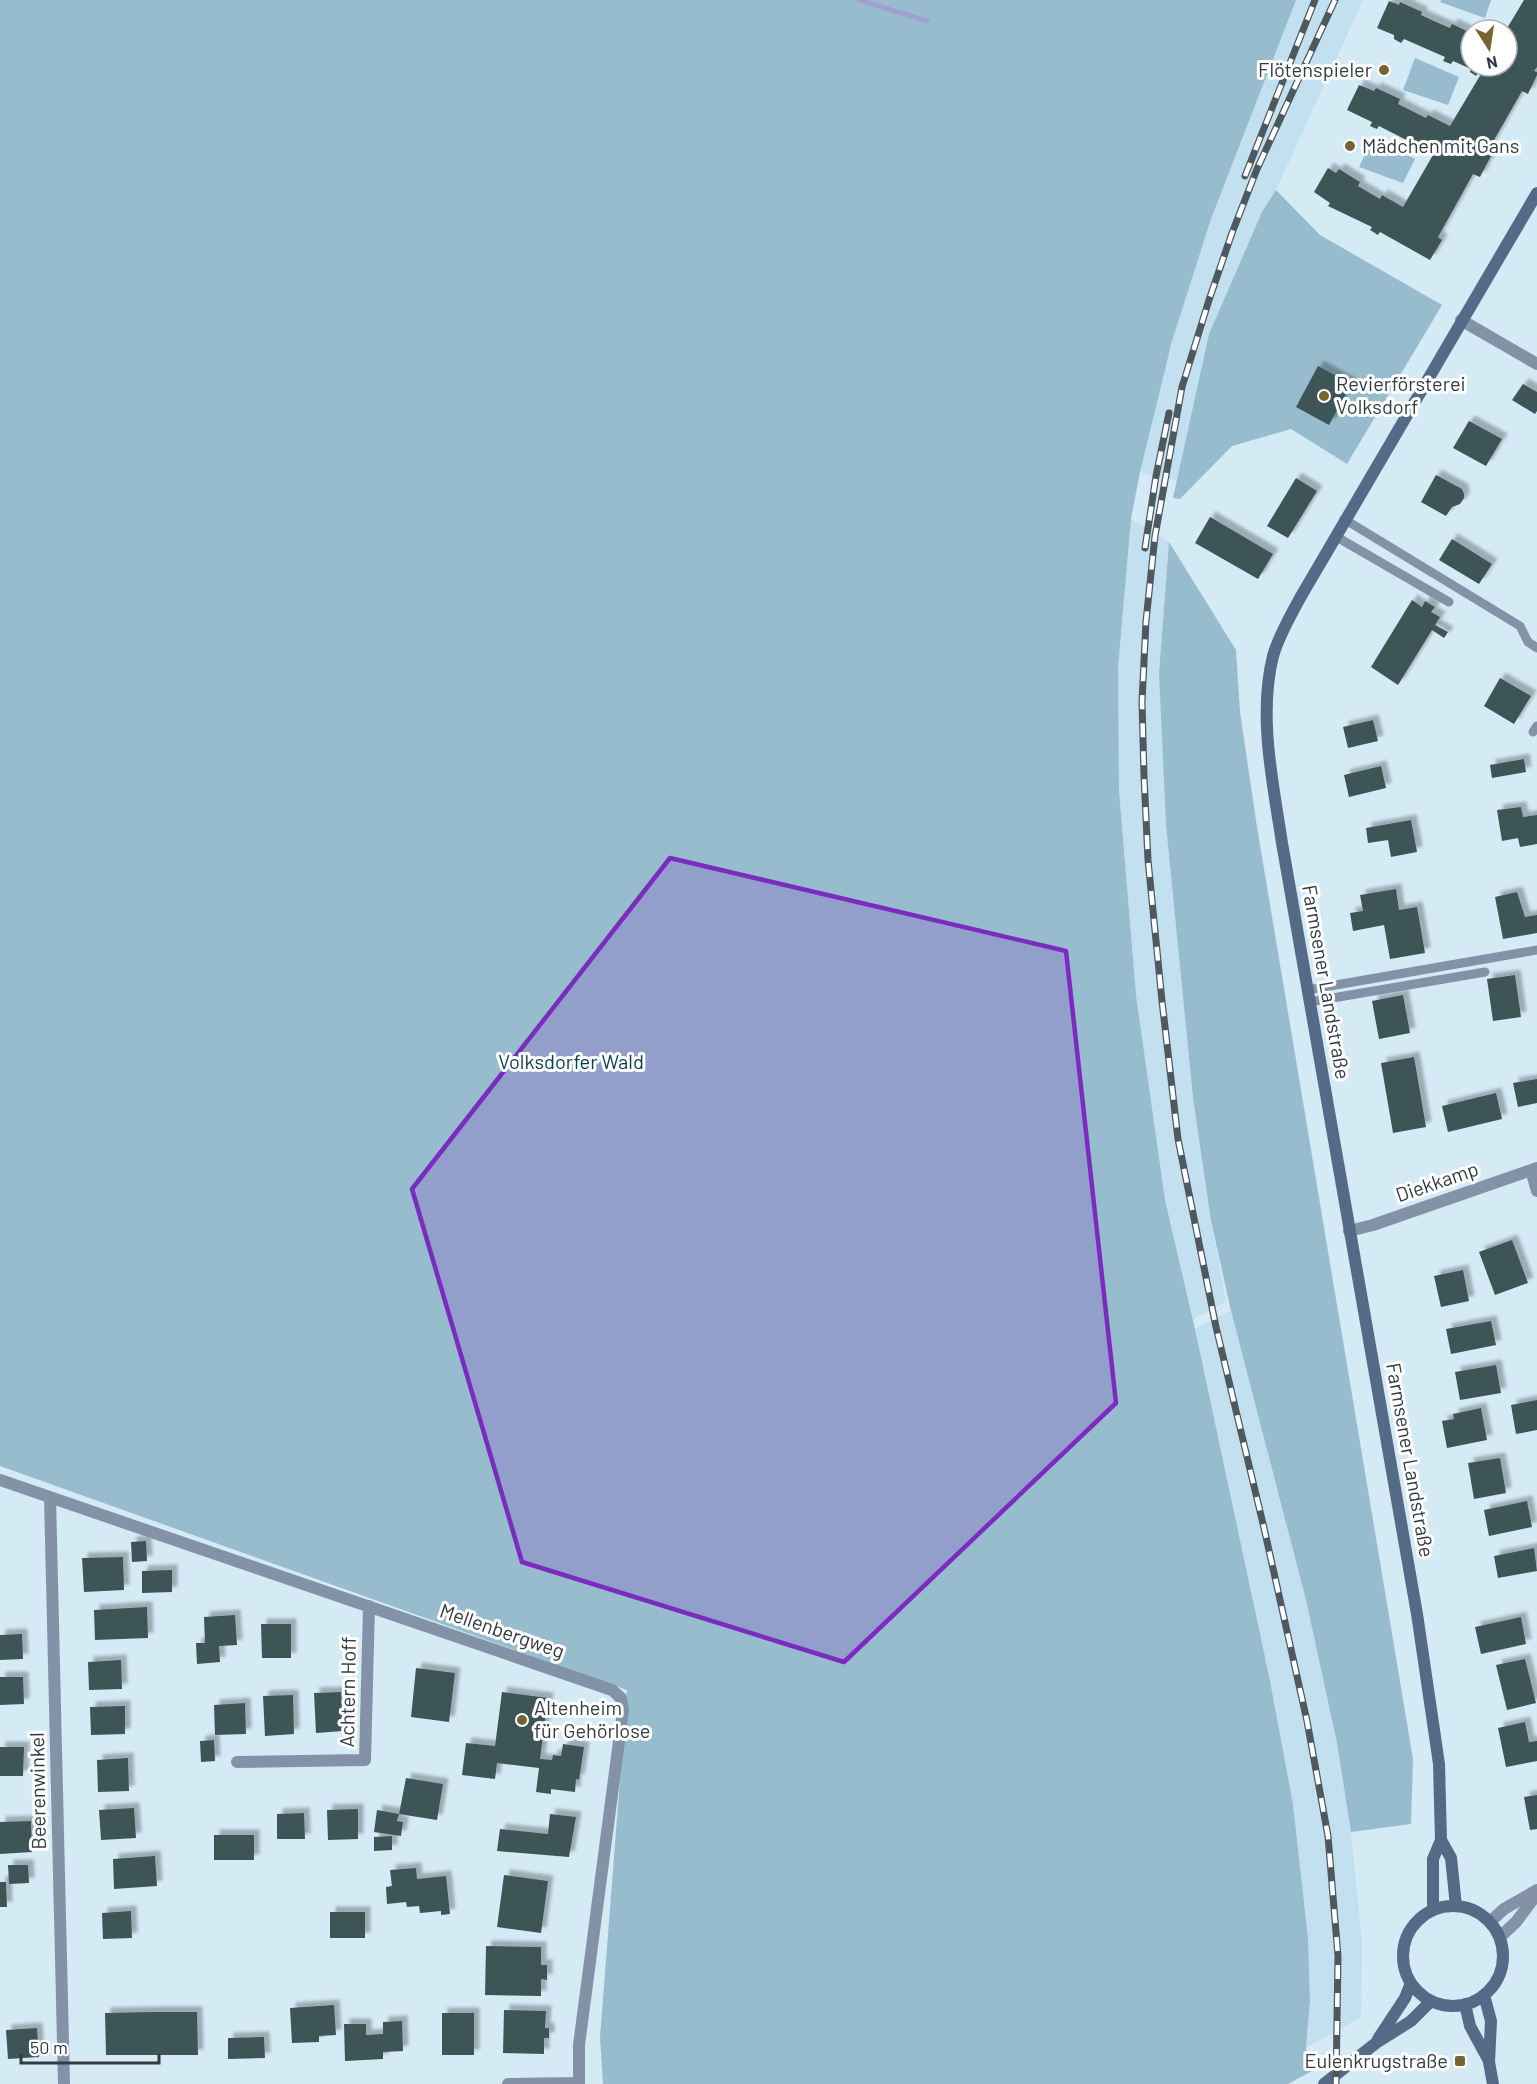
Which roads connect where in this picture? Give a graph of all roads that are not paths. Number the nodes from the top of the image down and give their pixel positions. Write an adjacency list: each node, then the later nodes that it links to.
1 (1537, 193): 2 (main road, Farmsener Landstraße)
2 (1461, 320): 3 (street); 4 (main road, Farmsener Landstraße)
3 (1537, 364)
4 (1344, 519): 5 (main road, Farmsener Landstraße); 7 (lane)
5 (1335, 536): 6 (lane); 10 (main road, Farmsener Landstraße)
6 (1449, 602)
7 (1537, 648)
8 (1537, 950): 10 (lane)
9 (1485, 972): 10 (lane)
10 (1308, 996): 13 (main road, Farmsener Landstraße)
11 (1534, 1169): 12 (street); 13 (street, Diekkamp)
12 (1537, 1191)
13 (1349, 1232): 18 (main road, Farmsener Landstraße)
14 (0, 1480): 15 (street, Mellenbergweg)
15 (50, 1497): 16 (street, Mellenbergweg); 30 (street, Beerenwinkel)
16 (369, 1606): 17 (street, Achtern Hoff); 32 (street, Mellenbergweg)
17 (237, 1762)
18 (1441, 1840): 20 (main road, Farmsener Landstraße); 21 (main road, Farmsener Landstraße)
19 (1537, 1892): 22 (street); 23 (street)
20 (1456, 1906): 21 (main road); 22 (main road)
21 (1433, 1910): 24 (main road)
22 (1490, 1922): 23 (main road)
23 (1500, 1937): 25 (main road)
24 (1411, 1983): 26 (main road); 28 (main road)
25 (1484, 1995): 27 (main road); 29 (main road)
26 (1431, 2001): 27 (main road); 28 (main road)
27 (1465, 2004): 29 (main road)
28 (1376, 2043): 33 (main road)
29 (1489, 2062): 34 (main road)
30 (64, 2084)
31 (508, 2084): 32 (street)
32 (579, 2084)
33 (1324, 2084)
34 (1493, 2084)

